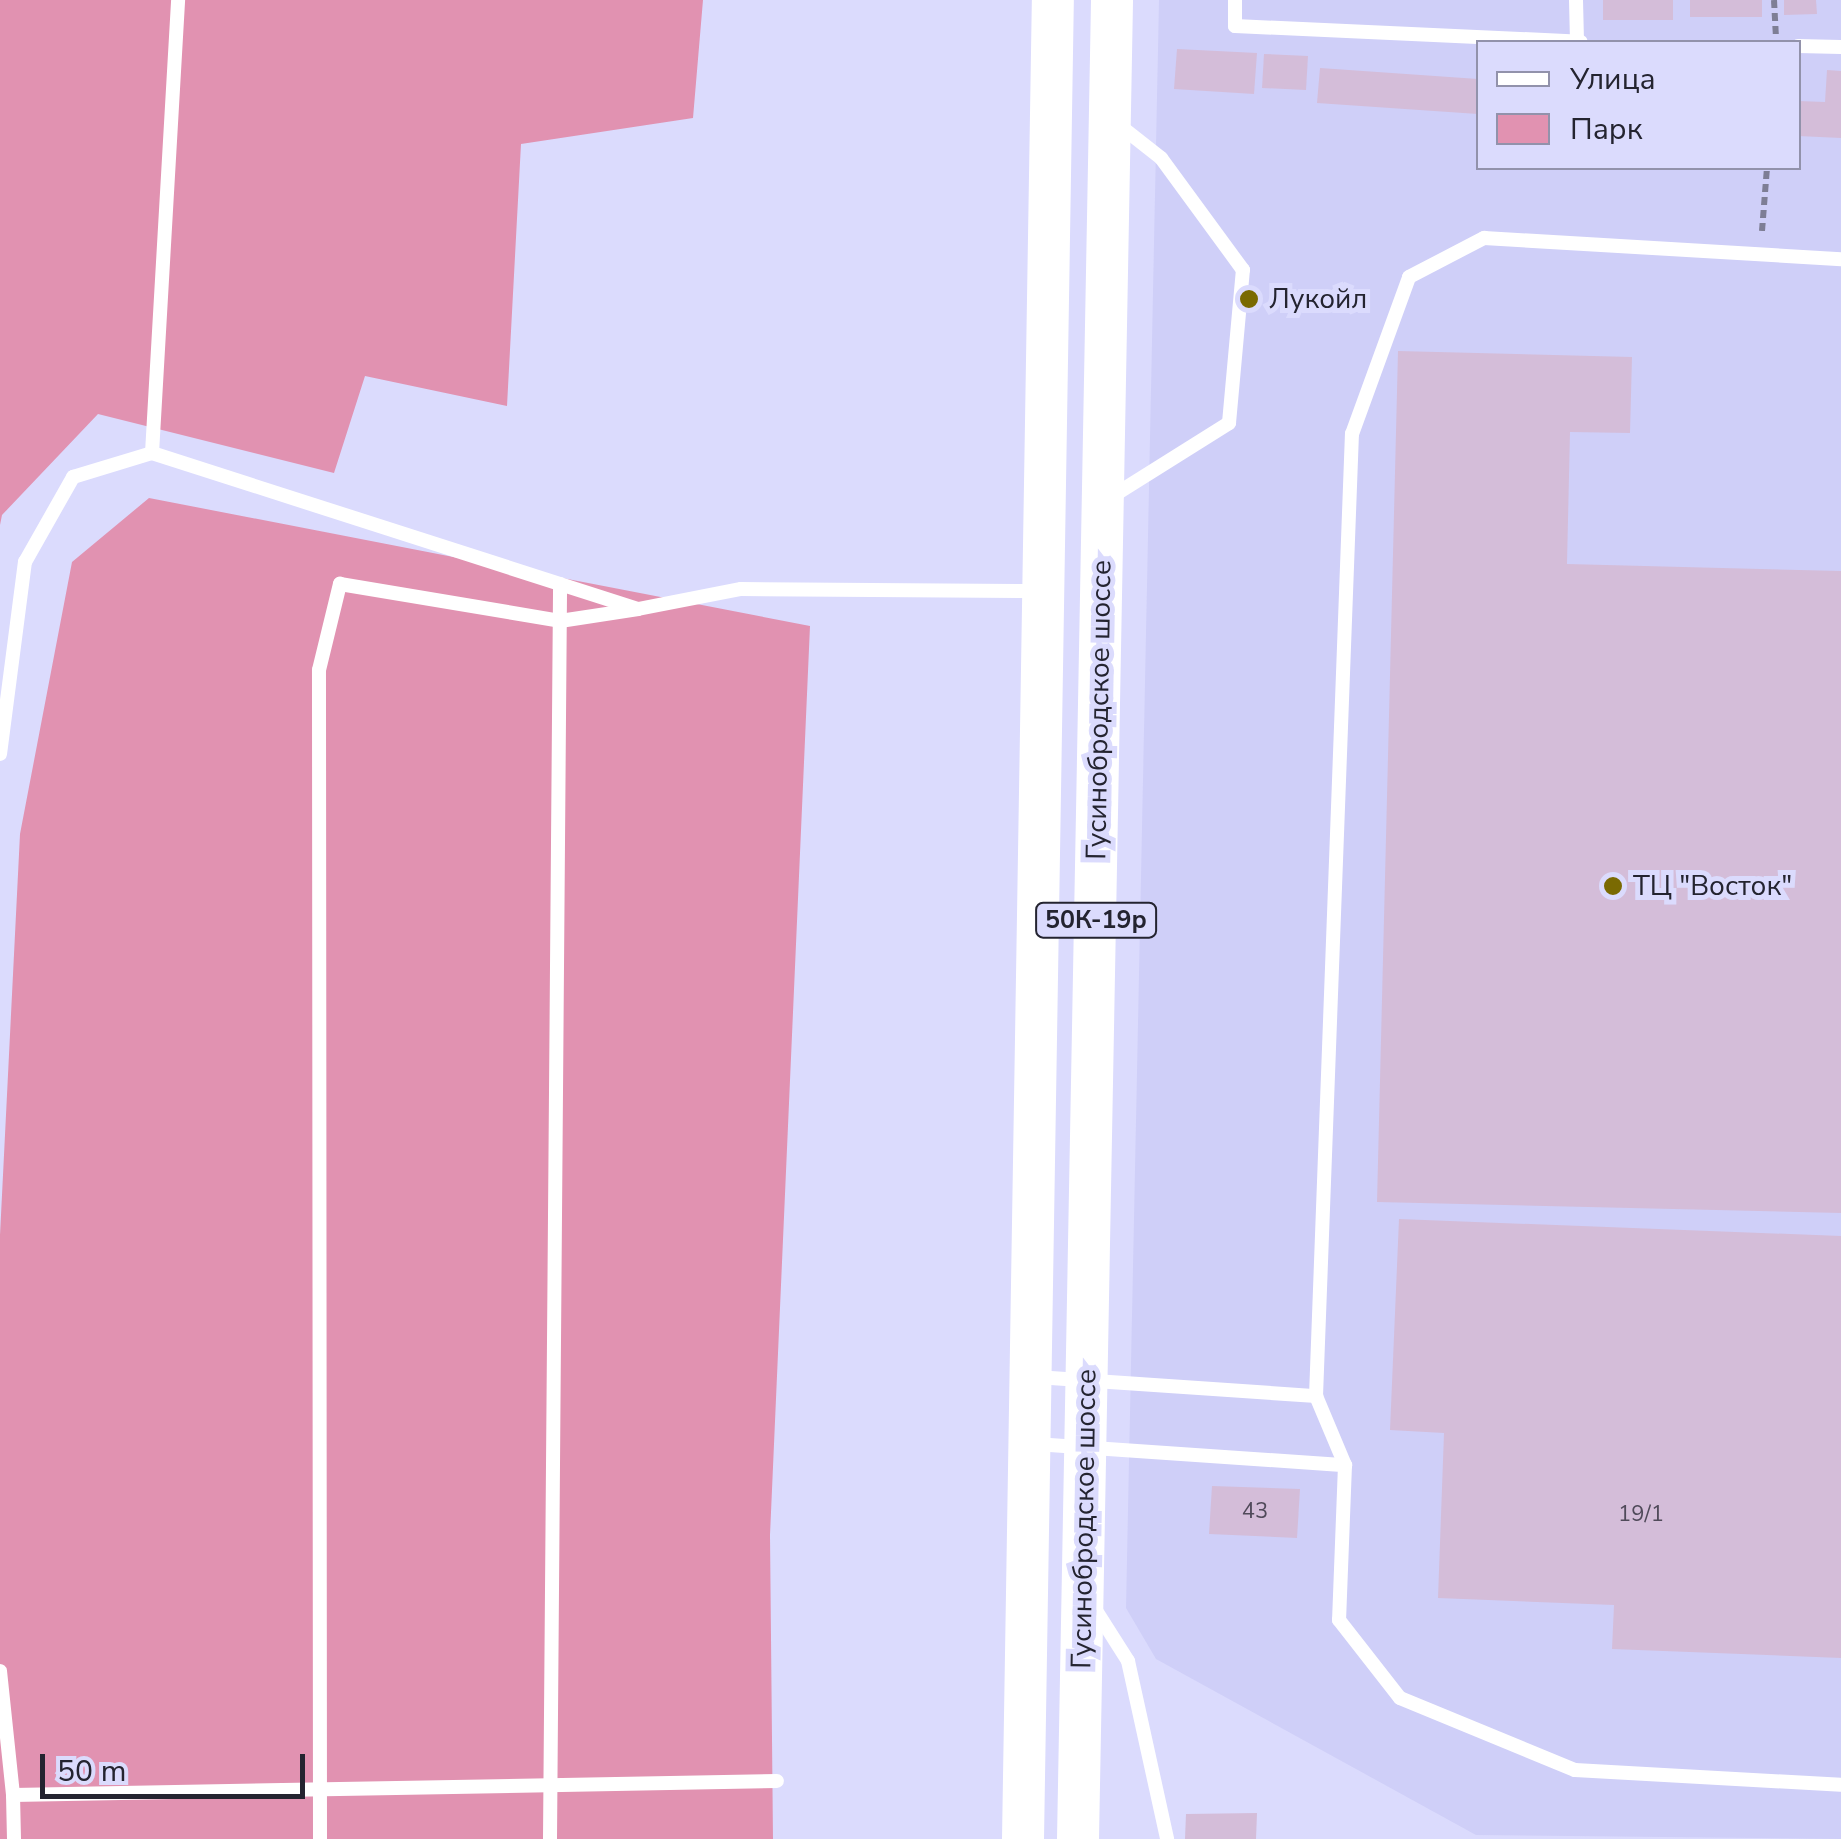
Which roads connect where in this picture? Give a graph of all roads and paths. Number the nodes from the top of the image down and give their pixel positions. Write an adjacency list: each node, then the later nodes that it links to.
1 (178, 0): 16 (lane)
2 (1052, 0): 19 (main road, Гусинобродское шоссе / 50К-19р)
3 (1112, 0): 12 (main road, Гусинобродское шоссе / 50К-19р)
4 (1235, 0): 7 (lane)
5 (1576, 0): 8 (lane)
6 (1774, 0): 9 (path)
7 (1536, 40)
8 (1579, 40)
9 (1776, 40)
10 (1801, 46): 11 (lane)
11 (1841, 47)
12 (1110, 118): 17 (main road, Гусинобродское шоссе / 50К-19р); 17 (lane)
13 (1767, 170): 14 (path)
14 (1760, 254): 15 (lane); 25 (lane)
15 (1841, 259)
16 (152, 453): 18 (lane); 22 (lane)
17 (1103, 502): 24 (main road, Гусинобродское шоссе / 50К-19р)
18 (560, 584): 20 (lane); 21 (lane)
19 (1043, 591): 20 (lane); 23 (main road, Гусинобродское шоссе / 50К-19р)
20 (638, 609): 21 (lane)
21 (560, 621): 33 (lane); 34 (lane)
22 (0, 754)
23 (1030, 1377): 24 (lane); 26 (main road, Гусинобродское шоссе / 50К-19р)
24 (1087, 1379): 25 (lane); 27 (main road, Гусинобродское шоссе / 50К-19р)
25 (1316, 1396): 28 (lane)
26 (1029, 1444): 27 (lane); 39 (main road, Гусинобродское шоссе / 50К-19р)
27 (1086, 1449): 28 (lane); 29 (main road, Гусинобродское шоссе / 50К-19р)
28 (1345, 1464): 32 (lane)
29 (1083, 1590): 40 (main road, Гусинобродское шоссе / 50К-19р); 41 (lane)
30 (0, 1670): 35 (lane)
31 (776, 1782): 33 (lane)
32 (1841, 1785)
33 (550, 1786): 34 (lane); 38 (lane)
34 (320, 1790): 35 (lane); 37 (lane)
35 (13, 1795): 36 (lane)
36 (14, 1839)
37 (320, 1839)
38 (550, 1839)
39 (1023, 1839)
40 (1078, 1839)
41 (1168, 1839)

